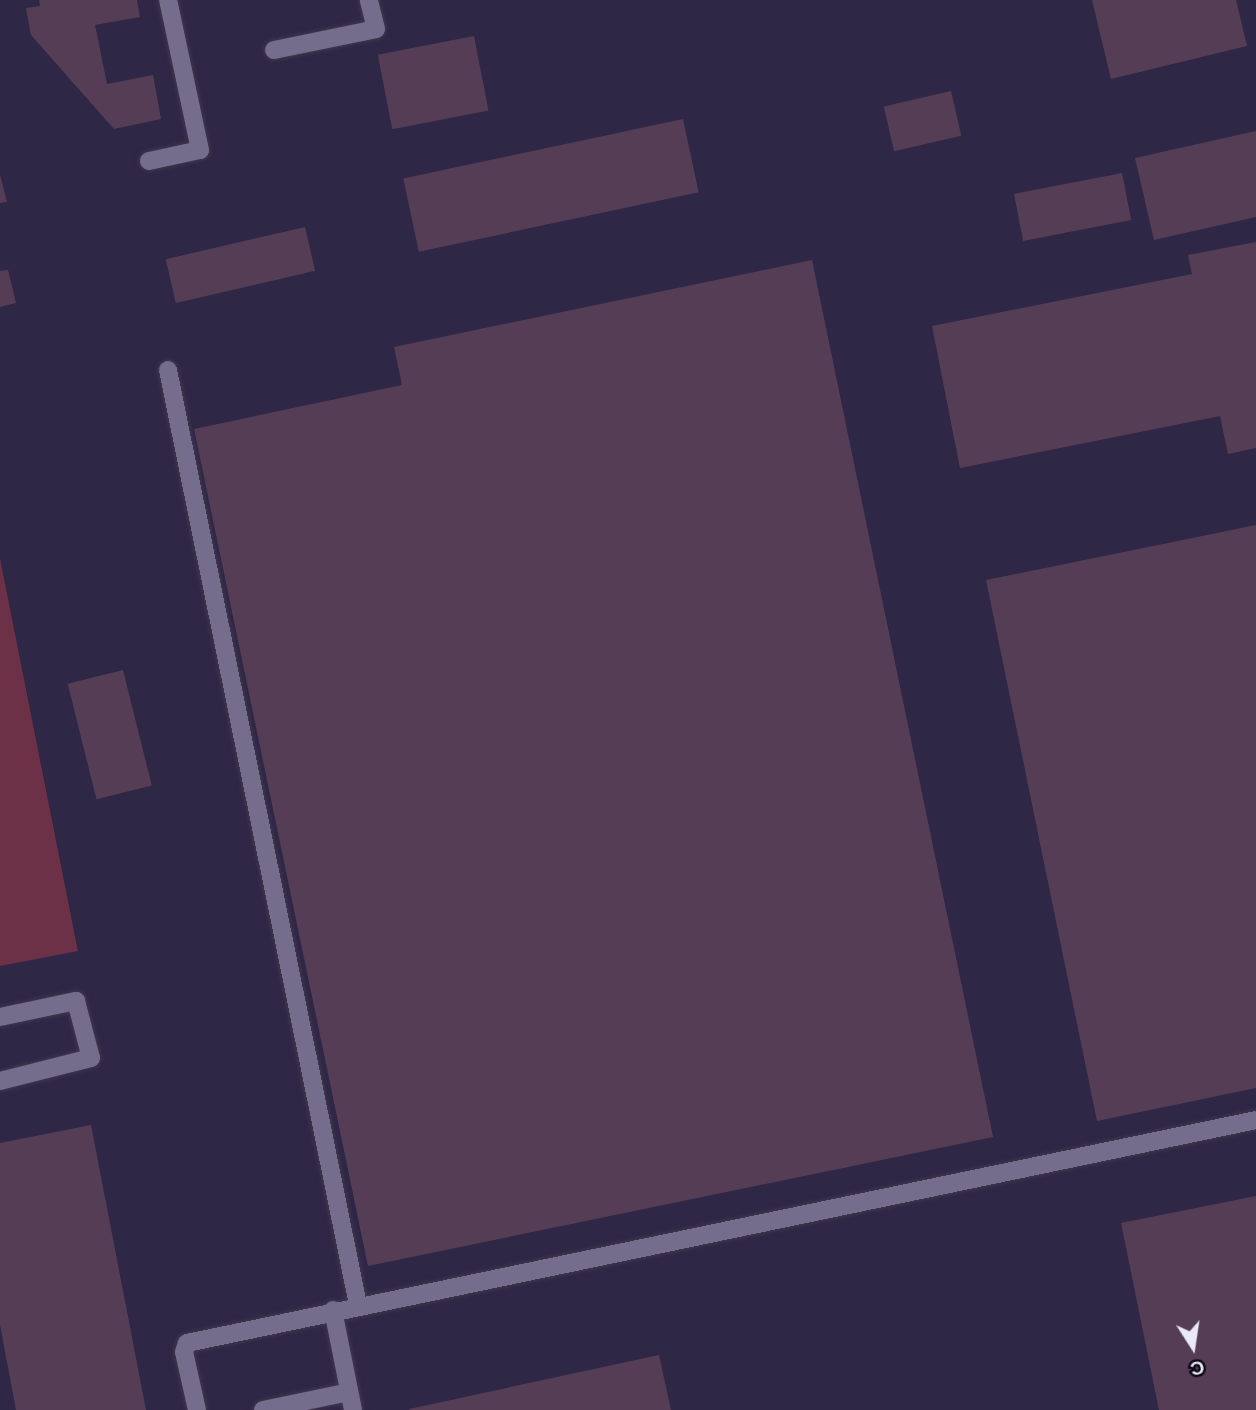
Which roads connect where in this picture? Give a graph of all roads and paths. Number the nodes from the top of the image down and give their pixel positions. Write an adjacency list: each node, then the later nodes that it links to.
1 (168, 0): 4 (lane)
2 (369, 0): 3 (lane)
3 (274, 50)
4 (149, 161)
5 (169, 370): 9 (lane)
6 (0, 1017): 7 (lane)
7 (0, 1081)
8 (1256, 1120): 9 (lane)
9 (358, 1305): 10 (lane)
10 (333, 1310): 11 (lane); 12 (lane)
11 (349, 1392): 13 (lane); 14 (lane)
12 (197, 1410)
13 (263, 1410)
14 (353, 1410)

